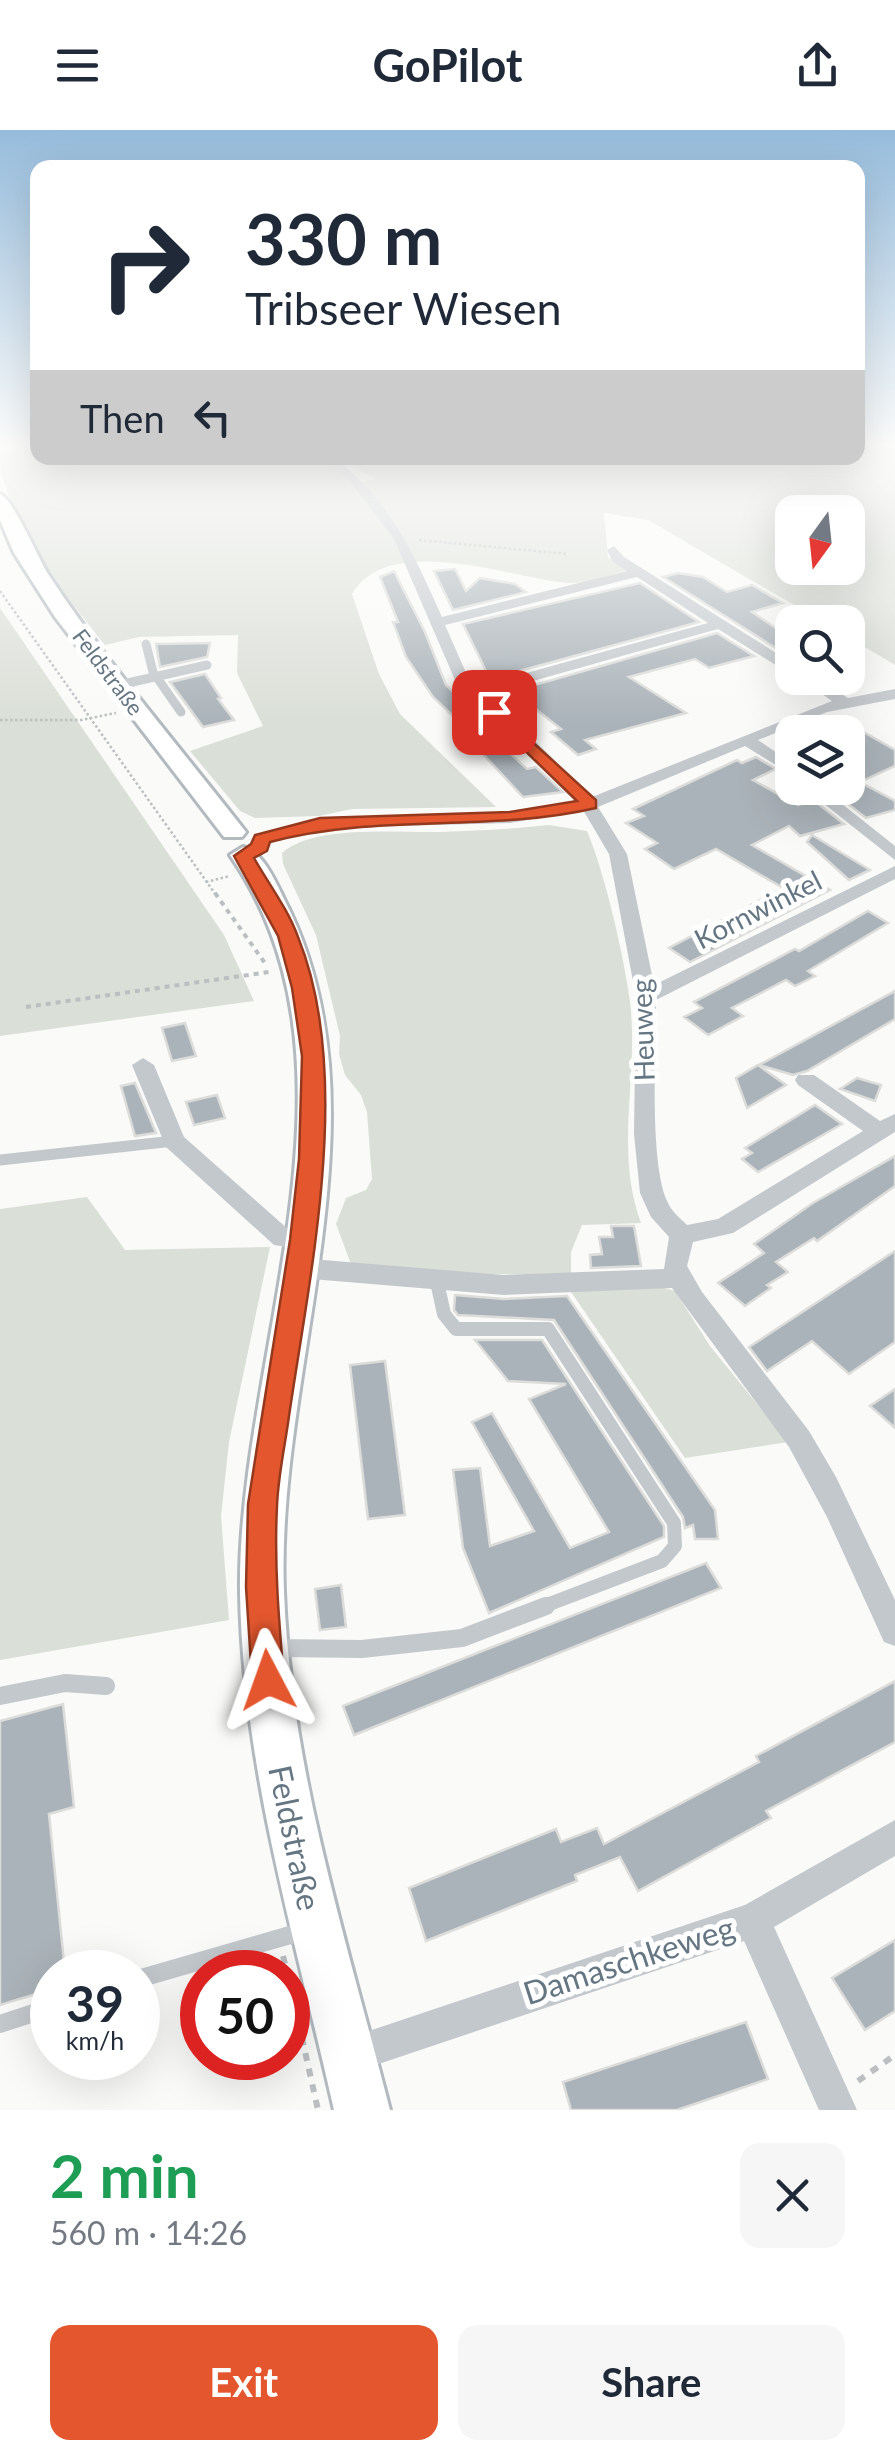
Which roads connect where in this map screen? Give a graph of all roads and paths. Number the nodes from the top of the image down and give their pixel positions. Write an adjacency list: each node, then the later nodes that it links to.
1 (18, 539): 14 (main road, Feldstraße)
2 (401, 539): 8 (street, Heuweg)
3 (415, 539): 5 (path)
4 (614, 550): 6 (street)
5 (568, 554)
6 (639, 572): 8 (street); 9 (street)
7 (0, 591): 21 (path)
8 (437, 623): 15 (street, Heuweg)
9 (722, 623): 11 (street); 15 (street)
10 (146, 644): 13 (lane)
11 (775, 658)
12 (207, 665): 13 (lane)
13 (154, 677): 14 (lane); 20 (lane)
14 (119, 685): 19 (main road, Feldstraße)
15 (472, 693): 25 (street, Heuweg)
16 (895, 694): 18 (street)
17 (833, 695): 18 (street)
18 (845, 703): 23 (street)
19 (135, 709): 21 (path); 27 (main road, Feldstraße)
20 (181, 712)
21 (93, 718): 22 (path); 31 (path)
22 (0, 720)
23 (746, 739): 24 (street); 25 (street)
24 (775, 759)
25 (590, 804): 27 (street); 30 (street, Heuweg)
26 (833, 805): 28 (street)
27 (246, 842): 38 (main road, Feldstraße)
28 (895, 855)
29 (895, 872): 30 (street, Kornwinkel)
30 (646, 997): 37 (street, Heuweg)
31 (26, 1007)
32 (143, 1065): 35 (street)
33 (806, 1080): 34 (street)
34 (886, 1126): 37 (street)
35 (174, 1142): 36 (lane); 38 (street)
36 (0, 1160)
37 (682, 1234): 39 (street)
38 (300, 1254): 40 (street); 42 (main road, Feldstraße)
39 (678, 1278): 40 (street); 41 (street)
40 (436, 1282): 42 (lane)
41 (895, 1632)
42 (266, 1648): 47 (main road, Feldstraße)
43 (106, 1686): 44 (lane)
44 (0, 1696)
45 (895, 1837): 46 (street, Damaschkeweg)
46 (753, 1920): 51 (street, Damaschkeweg); 54 (street)
47 (312, 1929): 48 (lane); 51 (main road, Feldstraße)
48 (160, 1973)
49 (30, 2014): 50 (lane)
50 (0, 2024)
51 (349, 2055): 56 (main road, Feldstraße)
52 (895, 2055): 54 (path)
53 (310, 2074): 55 (path)
54 (836, 2104)
55 (318, 2110)
56 (362, 2110)

